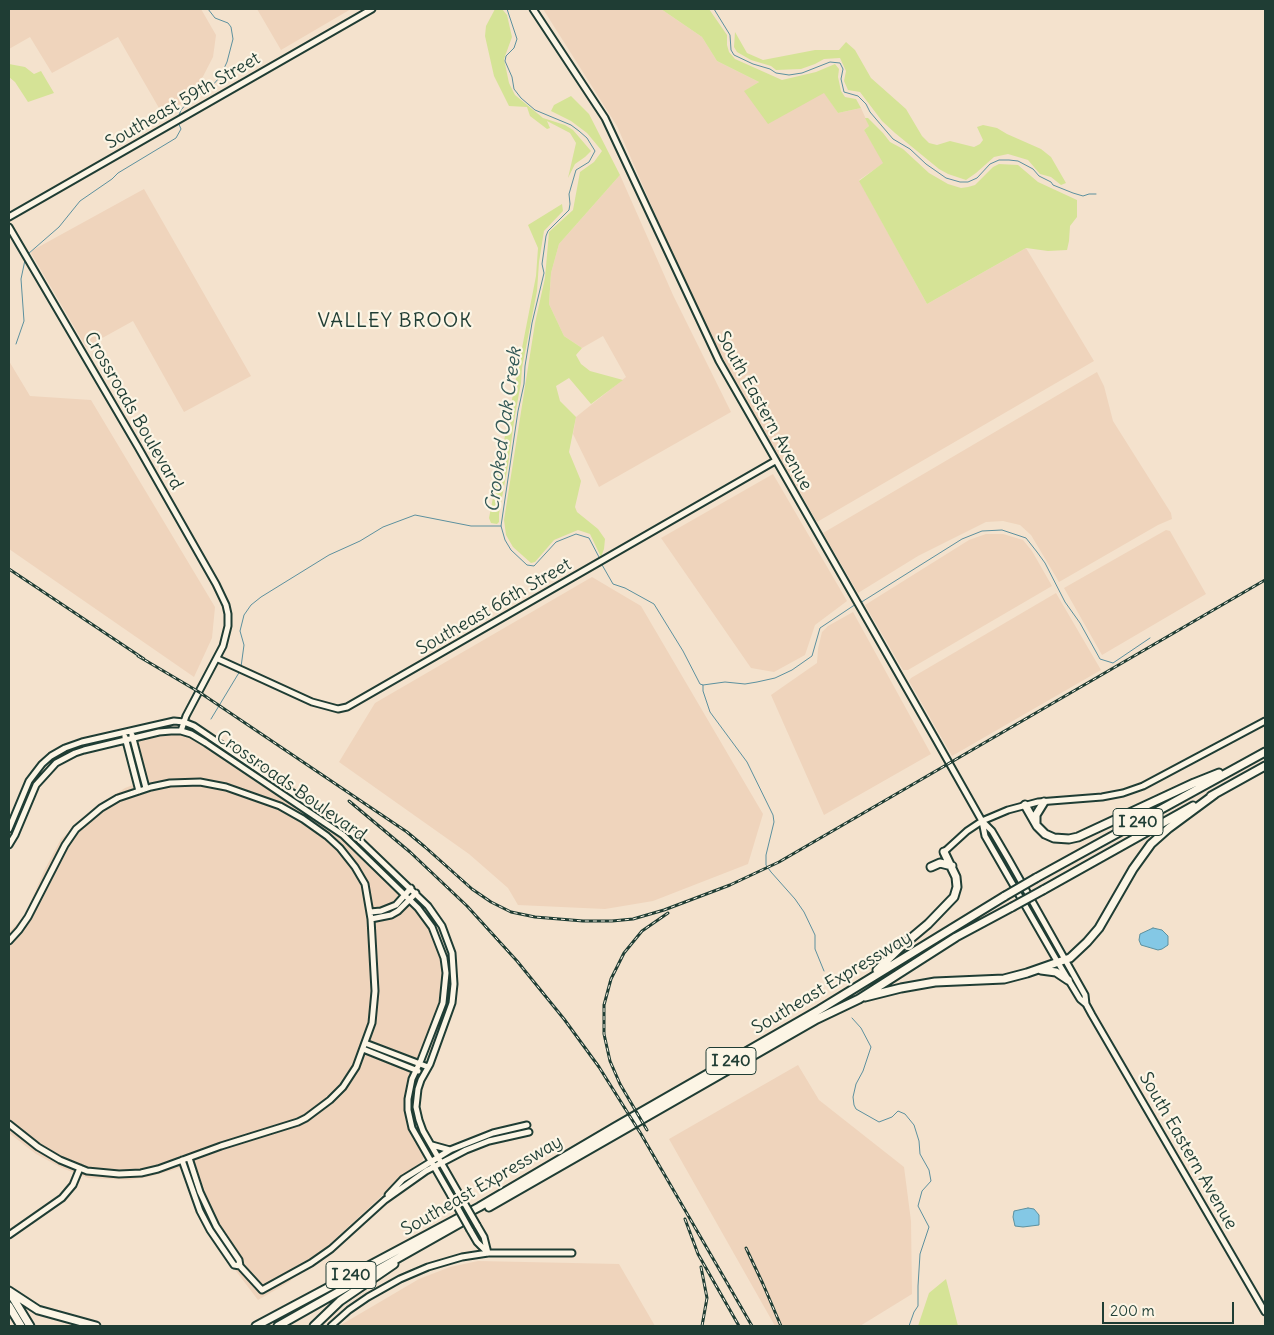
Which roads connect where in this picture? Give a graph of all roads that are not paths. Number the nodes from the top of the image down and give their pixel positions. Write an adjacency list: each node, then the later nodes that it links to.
1 (372, 9): 3 (main road, Southeast 59th Street)
2 (533, 9): 5 (main road, South Eastern Avenue)
3 (9, 218)
4 (9, 227): 6 (main road, Crossroads Boulevard)
5 (775, 461): 6 (main road, Southeast 66th Street); 22 (main road, South Eastern Avenue)
6 (218, 659): 8 (main road, Crossroads Boulevard)
7 (1265, 721): 20 (main road)
8 (184, 722): 9 (main road); 10 (main road, Crossroads Boulevard); 29 (main road, Crossroads Boulevard)
9 (130, 730): 11 (main road); 12 (main road)
10 (180, 731): 12 (main road); 31 (main road, Crossroads Boulevard)
11 (124, 732): 13 (main road); 24 (main road)
12 (132, 738): 13 (main road); 17 (main road)
13 (126, 740): 18 (main road); 25 (main road)
14 (1265, 752): 15 (highway, Southeast Expressway / I 240)
15 (1241, 766): 23 (highway); 38 (highway, Southeast Expressway / I 240, bridge)
16 (1265, 766): 19 (highway, Southeast Expressway / I 240)
17 (146, 788): 18 (main road); 33 (main road)
18 (139, 791): 35 (main road)
19 (1215, 794): 36 (highway); 40 (highway, Southeast Expressway / I 240, bridge)
20 (1044, 802): 21 (main road); 23 (highway)
21 (1025, 805): 22 (main road); 23 (highway)
22 (982, 821): 26 (main road); 36 (main road, South Eastern Avenue)
23 (1037, 826)
24 (9, 829)
25 (9, 845)
26 (944, 852): 27 (highway)
27 (952, 866): 28 (highway); 38 (highway)
28 (931, 867)
29 (411, 888): 30 (main road, Crossroads Boulevard); 31 (main road)
30 (416, 893): 32 (main road); 44 (main road, Crossroads Boulevard)
31 (405, 896): 32 (main road, Crossroads Boulevard); 33 (main road)
32 (410, 901): 34 (main road); 43 (main road, Crossroads Boulevard)
33 (370, 912): 34 (main road)
34 (371, 918): 42 (main road)
35 (10, 937)
36 (1060, 960): 37 (highway); 39 (main road, South Eastern Avenue); 41 (main road, South Eastern Avenue)
37 (1038, 970): 39 (highway); 40 (highway)
38 (866, 980): 71 (highway, Southeast Expressway / I 240)
39 (1068, 980): 41 (main road, South Eastern Avenue)
40 (859, 999): 61 (highway, Southeast Expressway / I 240)
41 (1086, 1004): 67 (main road, South Eastern Avenue)
42 (364, 1046): 43 (main road); 45 (main road); 53 (main road)
43 (419, 1064): 44 (main road); 45 (main road, Crossroads Boulevard)
44 (428, 1067): 46 (main road, Crossroads Boulevard)
45 (416, 1070): 46 (main road); 55 (main road, Crossroads Boulevard)
46 (423, 1073): 50 (main road, Crossroads Boulevard)
47 (9, 1124): 58 (main road)
48 (527, 1125): 51 (main road)
49 (529, 1132): 56 (main road)
50 (431, 1145): 51 (main road); 52 (main road, Crossroads Boulevard)
51 (450, 1150): 52 (main road)
52 (438, 1157): 55 (main road); 56 (main road, Crossroads Boulevard)
53 (189, 1158): 54 (main road); 64 (main road)
54 (182, 1160): 58 (main road); 64 (main road)
55 (430, 1161): 57 (main road, Crossroads Boulevard); 59 (main road)
56 (441, 1162): 57 (main road); 62 (main road, Crossroads Boulevard, bridge)
57 (434, 1166): 59 (main road); 62 (main road, Crossroads Boulevard, bridge)
58 (80, 1168): 60 (main road)
59 (385, 1200): 64 (main road)
60 (9, 1235)
61 (424, 1243): 72 (highway, Southeast Expressway / I 240); 73 (highway)
62 (488, 1253): 63 (main road); 74 (main road)
63 (572, 1253)
64 (240, 1266)
65 (9, 1291): 69 (highway); 70 (highway)
66 (9, 1306): 68 (highway)
67 (1265, 1312)
68 (21, 1326)
69 (30, 1326)
70 (96, 1326)
71 (256, 1326)
72 (278, 1326)
73 (314, 1326)
74 (332, 1326)

